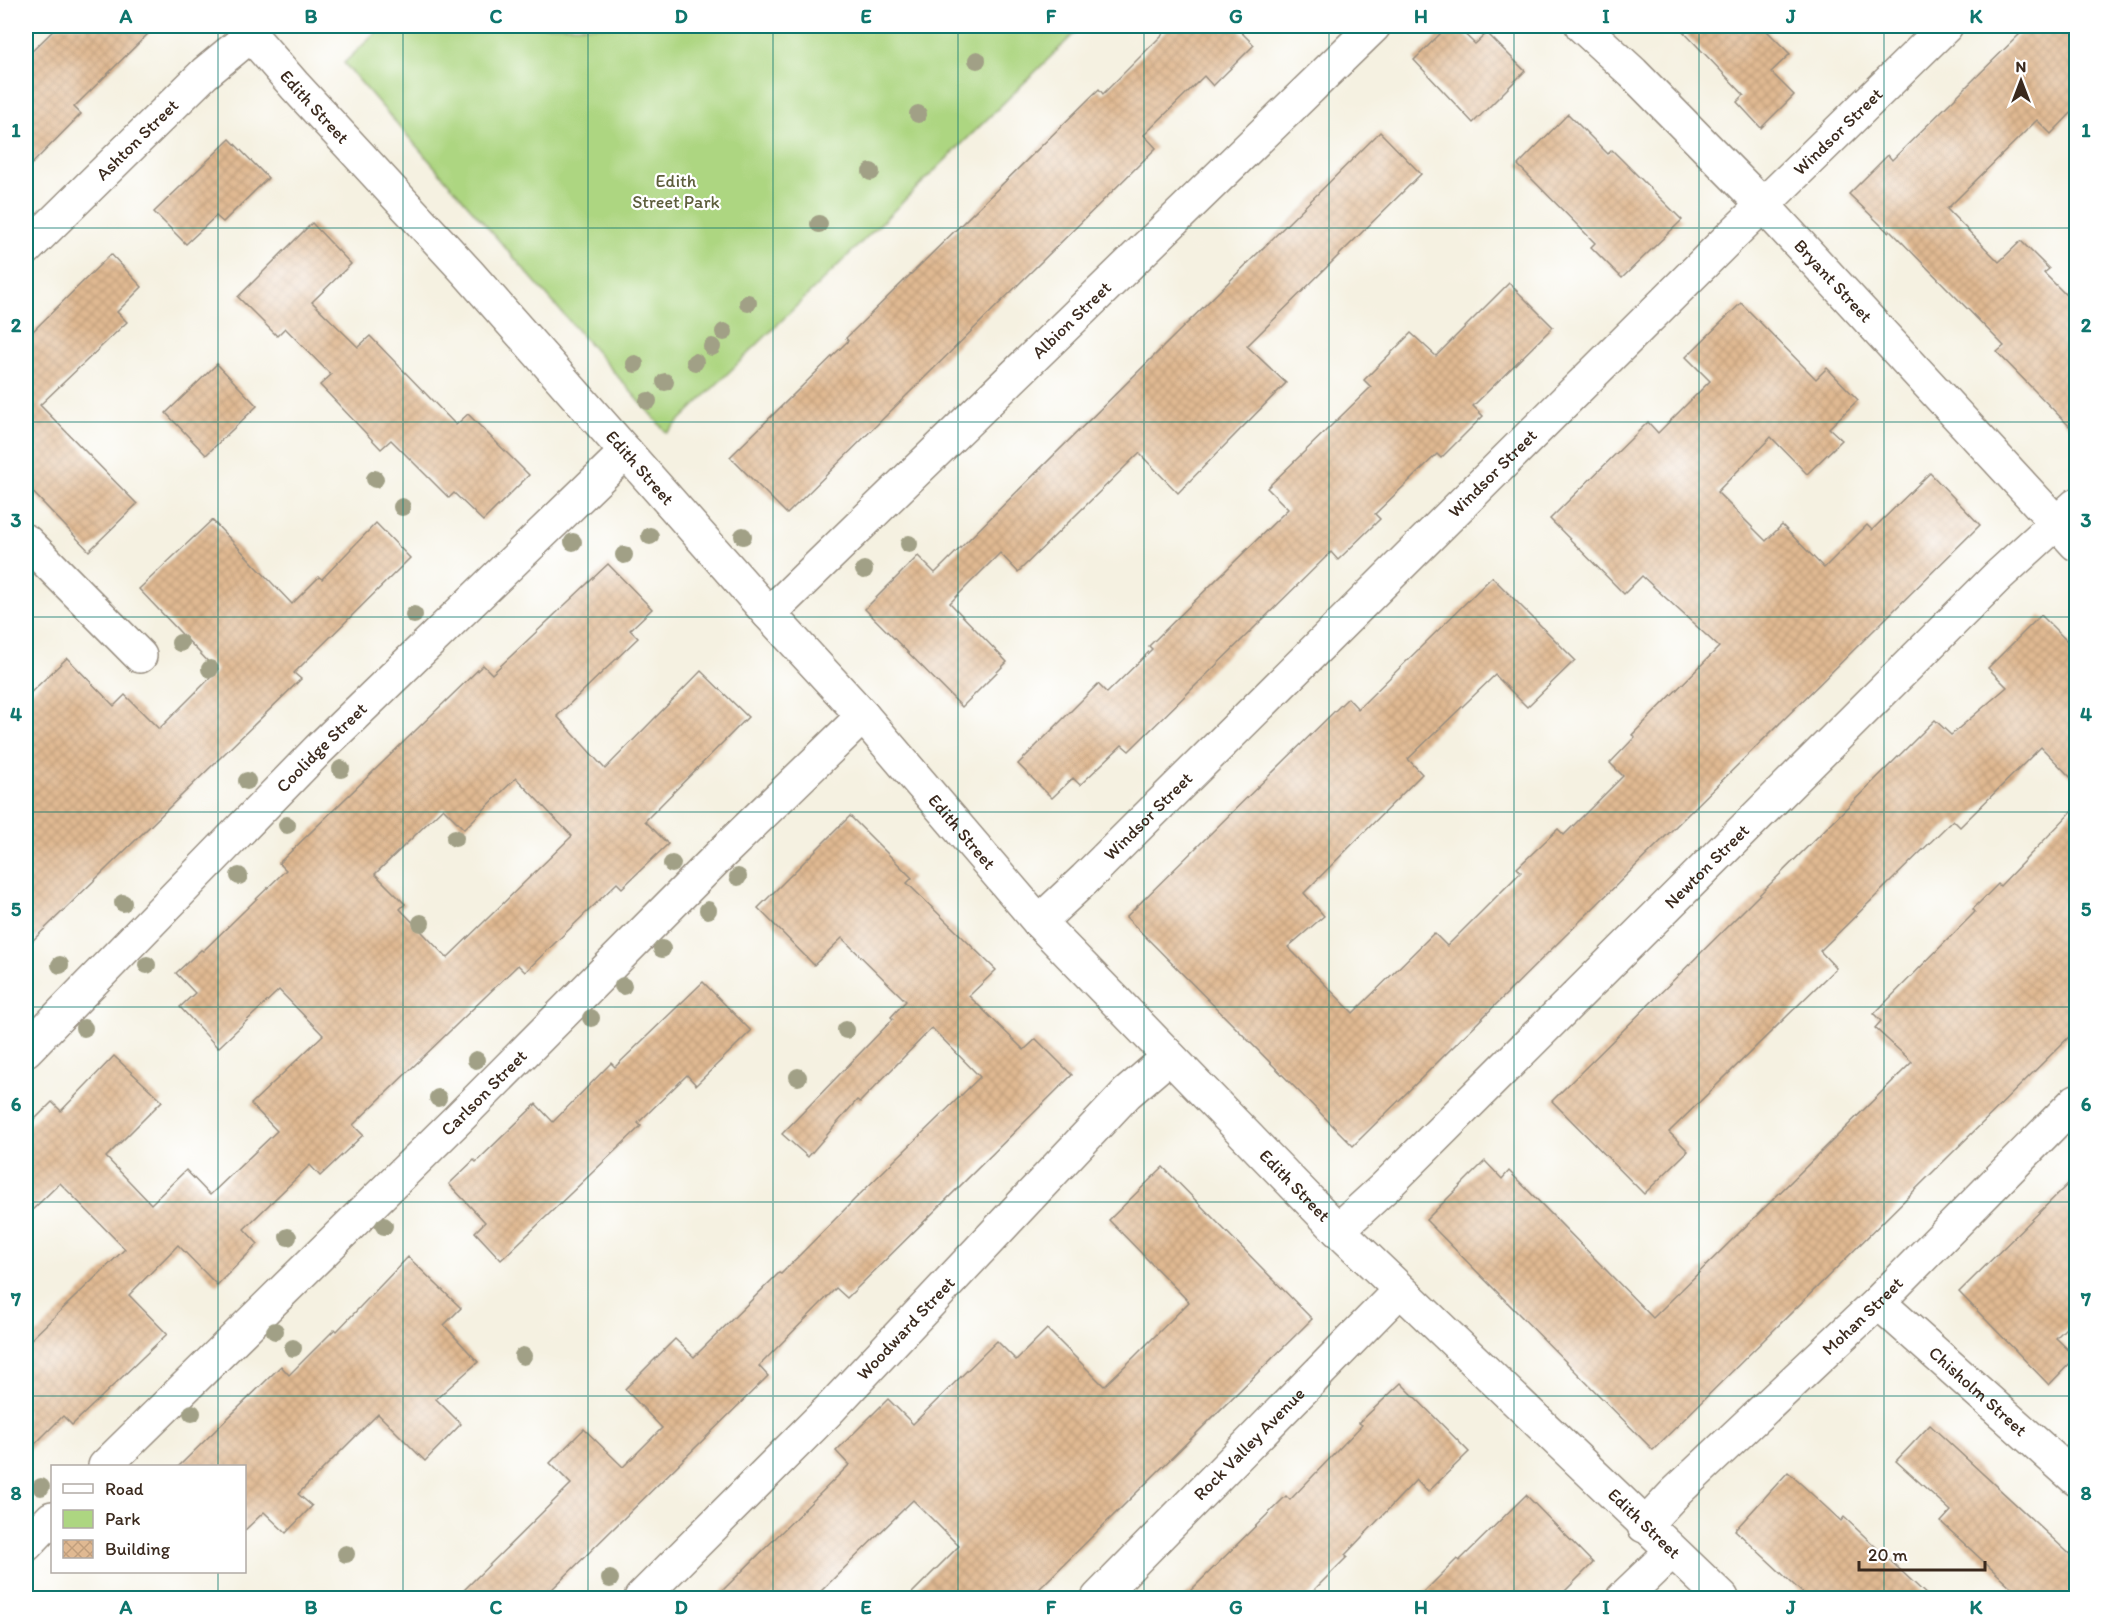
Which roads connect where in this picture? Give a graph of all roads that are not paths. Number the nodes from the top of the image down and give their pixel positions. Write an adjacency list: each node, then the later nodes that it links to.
1 (1374, 26): 10 (street, Albion Street)
2 (1582, 26): 5 (street, Bryant Street)
3 (1946, 26): 5 (street, Windsor Street)
4 (247, 30): 6 (street, Ashton Street); 7 (street, Edith Street)
5 (1763, 205): 8 (street, Bryant Street); 13 (street, Windsor Street)
6 (26, 249)
7 (626, 452): 10 (street, Edith Street); 14 (street, Coolidge Street)
8 (2070, 524): 17 (street, Newton Street)
9 (26, 541): 11 (street)
10 (770, 614): 12 (street, Edith Street)
11 (140, 656)
12 (863, 716): 13 (street, Edith Street); 20 (street, Carlson Street)
13 (1039, 922): 15 (street, Edith Street)
14 (32, 1030)
15 (1169, 1057): 17 (street, Edith Street); 26 (street, Woodward Street)
16 (2076, 1101): 19 (street, Mohan Street)
17 (1338, 1230): 18 (street, Edith Street)
18 (1400, 1290): 23 (street, Edith Street); 27 (street, Rock Valley Avenue)
19 (1878, 1302): 21 (street, Chisholm Street); 23 (street, Mohan Street)
20 (107, 1465)
21 (2076, 1479)
22 (51, 1519): 24 (street)
23 (1644, 1526): 25 (street, Edith Street)
24 (26, 1545)
25 (1672, 1551): 28 (street); 29 (street, Edith Street)
26 (641, 1599)
27 (1098, 1599)
28 (1623, 1599)
29 (1722, 1599)

